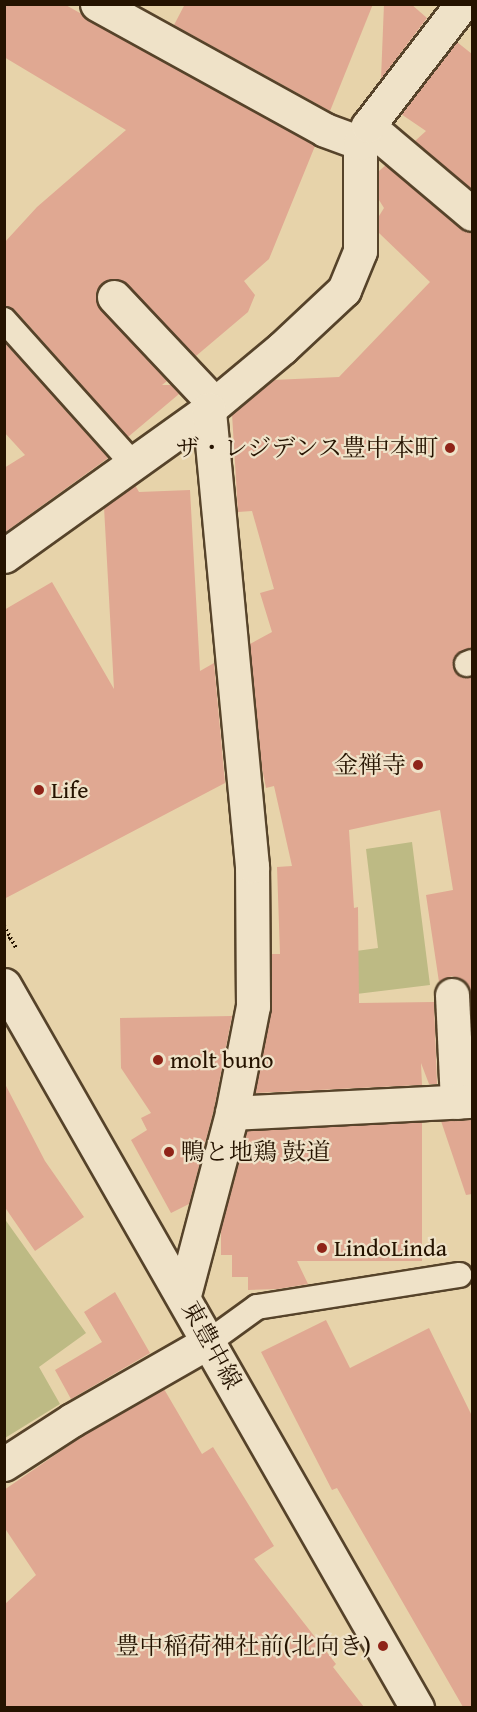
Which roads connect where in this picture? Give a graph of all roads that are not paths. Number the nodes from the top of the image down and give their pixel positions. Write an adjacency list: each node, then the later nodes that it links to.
1 (97, 4): 3 (street)
2 (462, 4): 3 (street)
3 (364, 134): 4 (street); 7 (street)
4 (472, 214)
5 (114, 297): 7 (street)
6 (4, 320): 8 (lane)
7 (211, 406): 8 (street); 13 (street)
8 (133, 464): 9 (street)
9 (4, 556)
10 (4, 986): 15 (street, 東豊中線)
11 (452, 995): 12 (street)
12 (465, 1102): 13 (street)
13 (232, 1113): 15 (street)
14 (459, 1275): 16 (lane)
15 (184, 1295): 16 (street, 東豊中線)
16 (210, 1341): 17 (street); 18 (street, 東豊中線)
17 (4, 1464)
18 (417, 1707)

